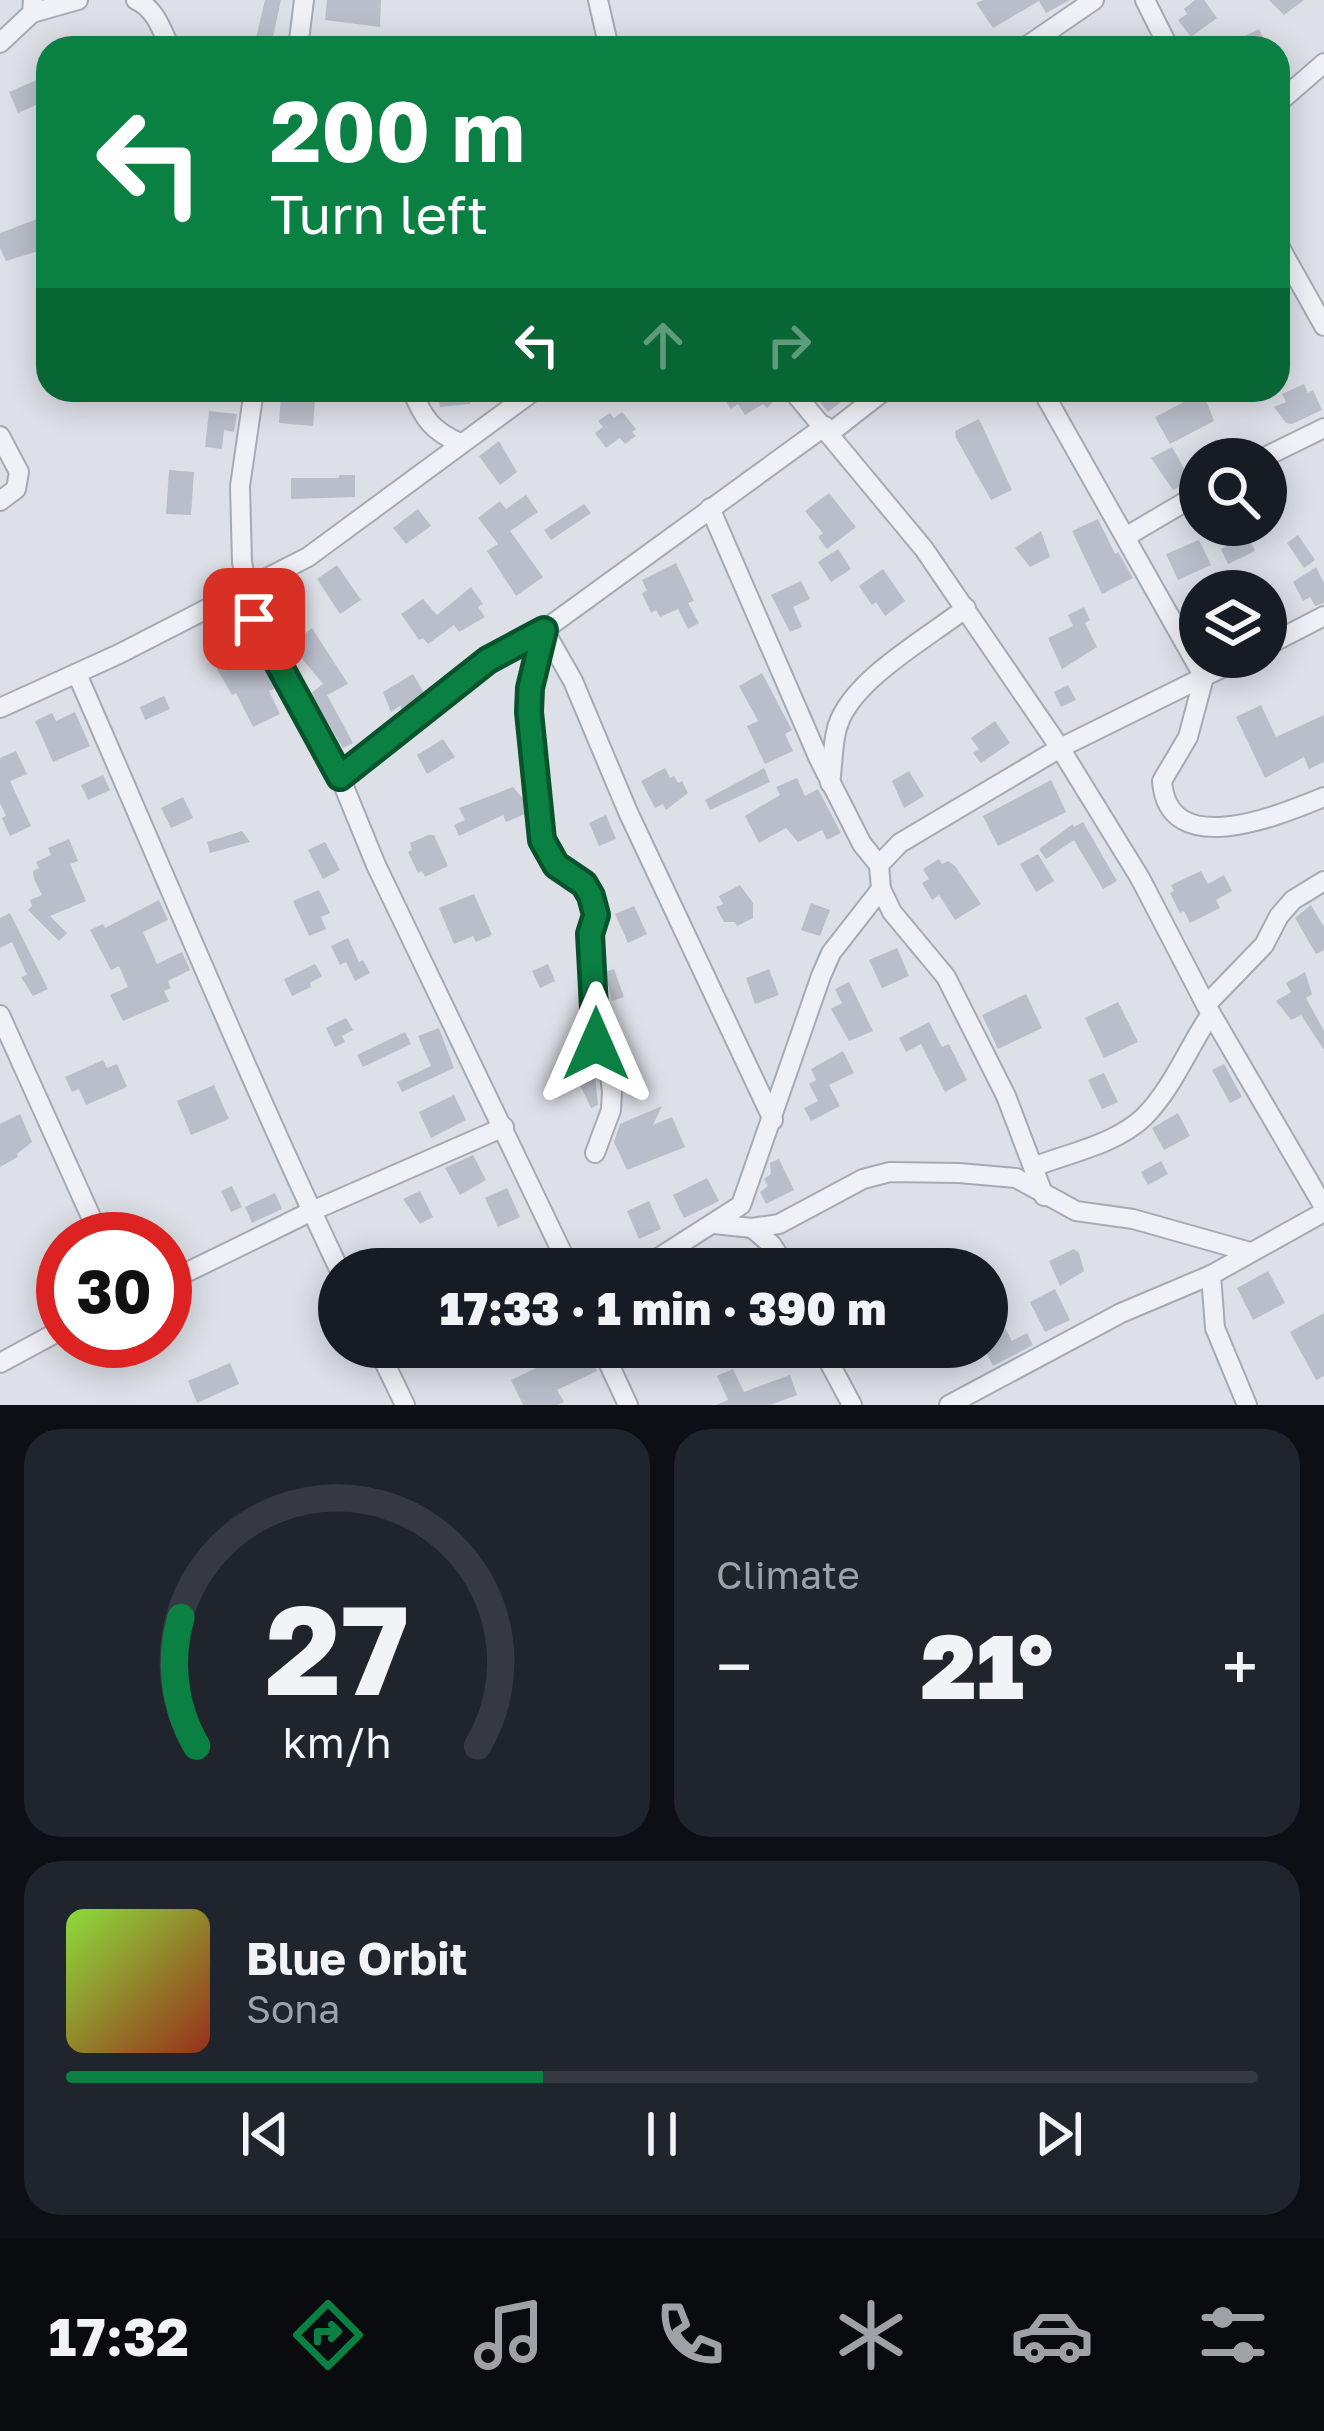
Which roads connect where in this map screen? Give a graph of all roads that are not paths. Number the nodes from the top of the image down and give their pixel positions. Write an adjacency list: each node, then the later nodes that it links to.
1 (78, 0): 7 (street)
2 (136, 0): 8 (street)
3 (304, 0): 9 (street)
4 (598, 0): 10 (street)
5 (1094, 0): 11 (street)
6 (1145, 0): 12 (street)
7 (32, 7): 13 (street)
8 (165, 36)
9 (302, 36)
10 (606, 36)
11 (1042, 36)
12 (1163, 36)
13 (0, 43)
14 (1324, 63): 15 (street)
15 (1290, 93)
16 (1290, 265): 17 (street)
17 (1324, 326)
18 (252, 402): 33 (street)
19 (417, 402): 27 (street)
20 (518, 402): 27 (street)
21 (802, 402): 25 (street)
22 (868, 402): 25 (street)
23 (1049, 402): 32 (street)
24 (1324, 428): 28 (street)
25 (827, 430): 31 (street); 34 (street)
26 (0, 436): 29 (street)
27 (460, 443): 33 (street)
28 (1287, 446)
29 (0, 501)
30 (1179, 505): 32 (street)
31 (710, 508): 36 (street); 45 (street)
32 (1127, 536): 37 (street)
33 (246, 589): 39 (street); 44 (street)
34 (966, 608): 43 (street); 45 (street)
35 (1324, 616): 38 (street)
36 (544, 630): 44 (street); 52 (street); 54 (street)
37 (1179, 631)
38 (1287, 635)
39 (77, 674): 42 (street); 58 (street)
40 (1202, 678): 43 (street)
41 (1204, 678): 46 (street)
42 (0, 708)
43 (1060, 748): 47 (street); 50 (street)
44 (340, 777): 53 (street)
45 (830, 783): 47 (street)
46 (1324, 797)
47 (879, 865): 49 (street)
48 (1324, 881): 50 (street)
49 (881, 889): 52 (street); 55 (street)
50 (1208, 1010): 55 (street); 57 (street)
51 (0, 1015): 59 (street)
52 (773, 1120): 60 (street)
53 (504, 1127): 58 (street); 63 (street)
54 (595, 1153)
55 (1033, 1167): 56 (street)
56 (1044, 1196): 61 (street); 66 (street)
57 (1324, 1209): 66 (street)
58 (312, 1211): 62 (street); 67 (street)
59 (88, 1212)
60 (714, 1224): 61 (street); 64 (street)
61 (752, 1228): 65 (street)
62 (329, 1248)
63 (559, 1248)
64 (675, 1248)
65 (774, 1248)
66 (1250, 1252): 68 (street)
67 (192, 1270)
68 (1211, 1275): 77 (street); 78 (street)
69 (36, 1344): 70 (street)
70 (0, 1363)
71 (387, 1368): 74 (street)
72 (611, 1368): 75 (street)
73 (832, 1368): 76 (street)
74 (405, 1405)
75 (628, 1405)
76 (852, 1405)
77 (949, 1405)
78 (1247, 1405)

